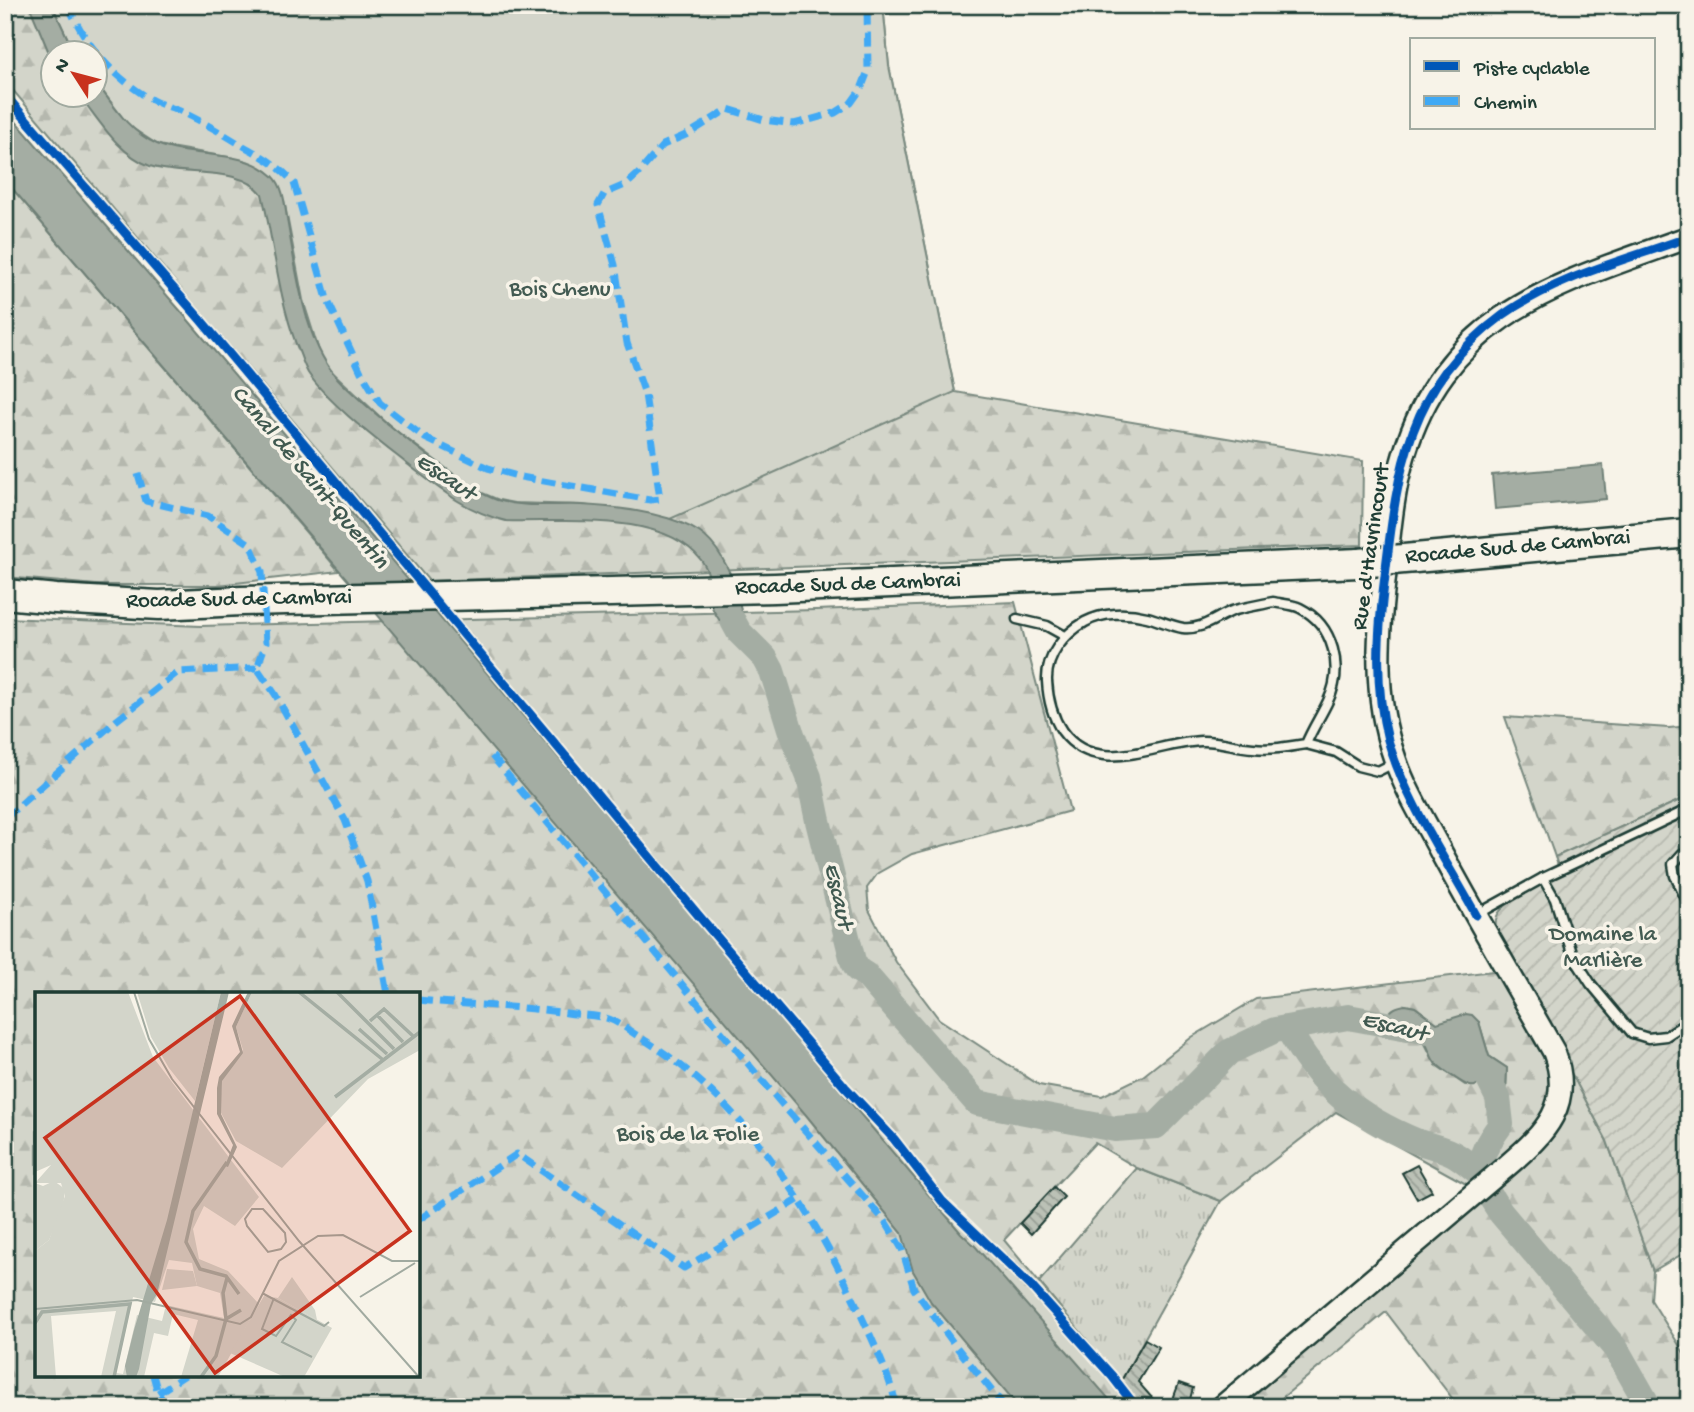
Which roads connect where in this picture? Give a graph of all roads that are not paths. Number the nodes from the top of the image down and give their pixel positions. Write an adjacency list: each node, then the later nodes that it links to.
1 (1689, 237): 7 (street, Rue d'Havrincourt)
2 (1689, 533): 3 (highway, Rocade Sud de Cambrai, bridge)
3 (5, 594)
4 (1017, 619): 5 (lane)
5 (1065, 636): 6 (lane); 6 (lane)
6 (1306, 744): 7 (lane)
7 (1396, 762): 12 (street, Rue d'Havrincourt)
8 (1689, 809): 10 (lane)
9 (1689, 851): 11 (lane)
10 (1543, 878): 12 (lane); 13 (lane)
11 (1689, 905)
12 (1476, 915): 14 (street, Rue d'Havrincourt)
13 (1689, 1021)
14 (1222, 1407)

